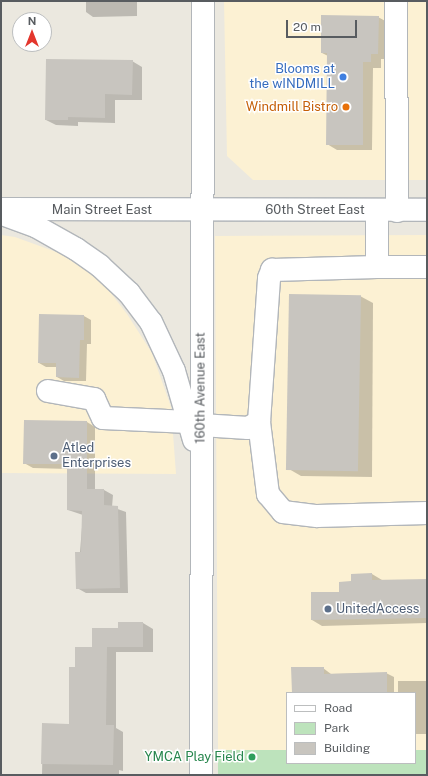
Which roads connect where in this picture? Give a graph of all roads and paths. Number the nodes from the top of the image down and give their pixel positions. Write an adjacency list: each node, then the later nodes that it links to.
1 (203, 1): 4 (street, 160th Avenue East)
2 (396, 1): 5 (street)
3 (1, 209): 4 (street, Main Street East)
4 (204, 210): 5 (street, 60th Street East); 12 (street, 160th Avenue East)
5 (387, 210): 6 (street, 60th Street East); 8 (street)
6 (427, 210)
7 (1, 214): 12 (street)
8 (377, 267): 9 (street); 11 (street)
9 (427, 267)
10 (48, 391): 12 (street)
11 (259, 422): 12 (street); 13 (street)
12 (195, 424): 14 (street, 160th Avenue East)
13 (427, 513)
14 (201, 775)

